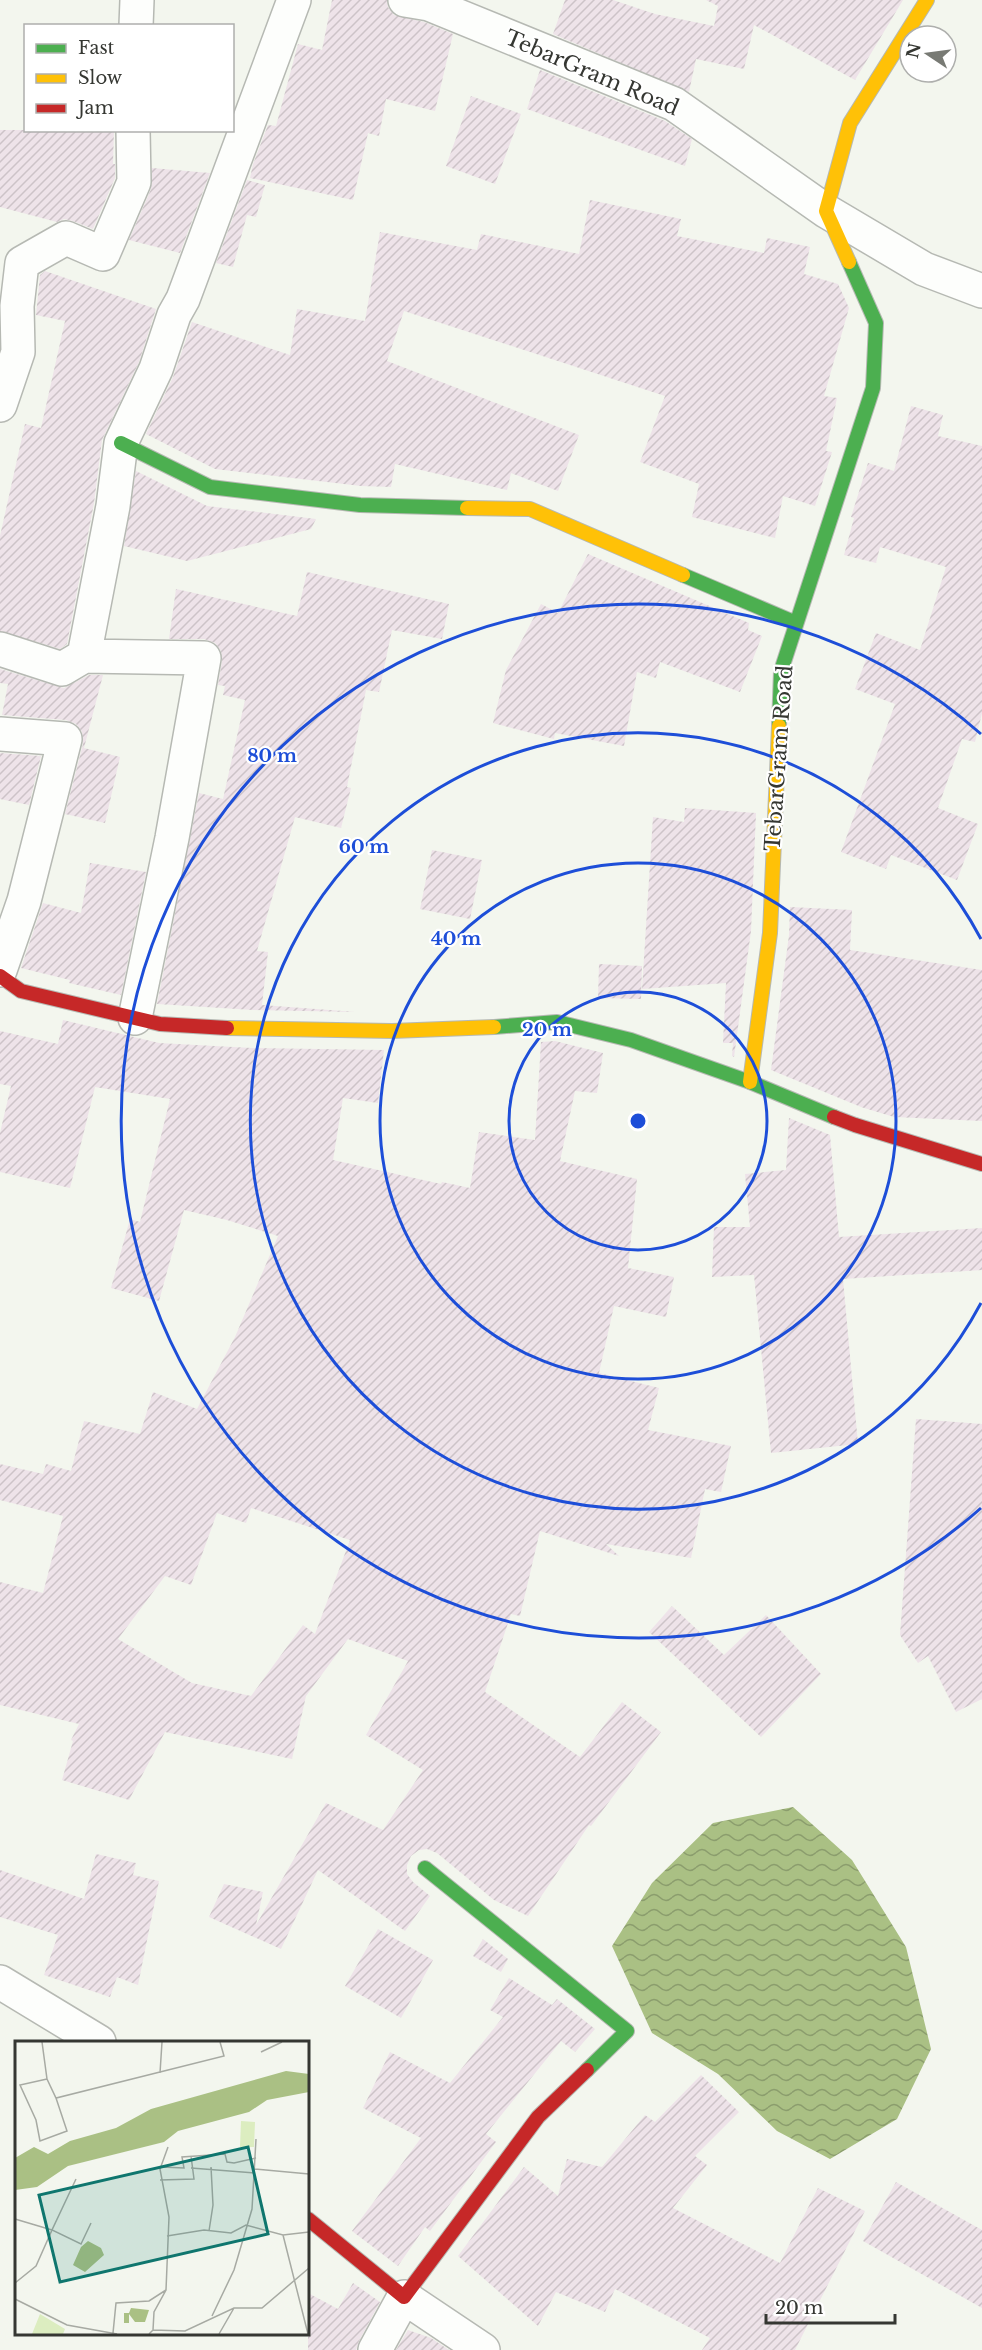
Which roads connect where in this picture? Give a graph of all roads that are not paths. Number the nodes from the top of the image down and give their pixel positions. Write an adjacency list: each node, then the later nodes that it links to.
1 (137, 0): 5 (street)
2 (294, 0): 10 (street)
3 (405, 0): 7 (street, TebarGram Road)
4 (927, 0): 7 (street)
5 (136, 24)
6 (133, 132): 9 (street)
7 (826, 211): 8 (street, TebarGram Road); 11 (street, TebarGram Road)
8 (982, 291)
9 (0, 405)
10 (121, 443): 11 (street); 13 (street)
11 (796, 623): 18 (street, TebarGram Road)
12 (0, 649): 13 (street)
13 (84, 656): 17 (street)
14 (0, 734): 15 (street)
15 (0, 970)
16 (0, 976): 17 (street)
17 (135, 1018): 18 (street)
18 (750, 1082): 19 (street)
19 (982, 1164)
20 (425, 1868): 24 (street)
21 (0, 1982): 22 (street)
22 (96, 2041)
23 (309, 2220): 24 (street)
24 (404, 2297): 25 (street); 26 (street)
25 (375, 2350)
26 (483, 2350)

